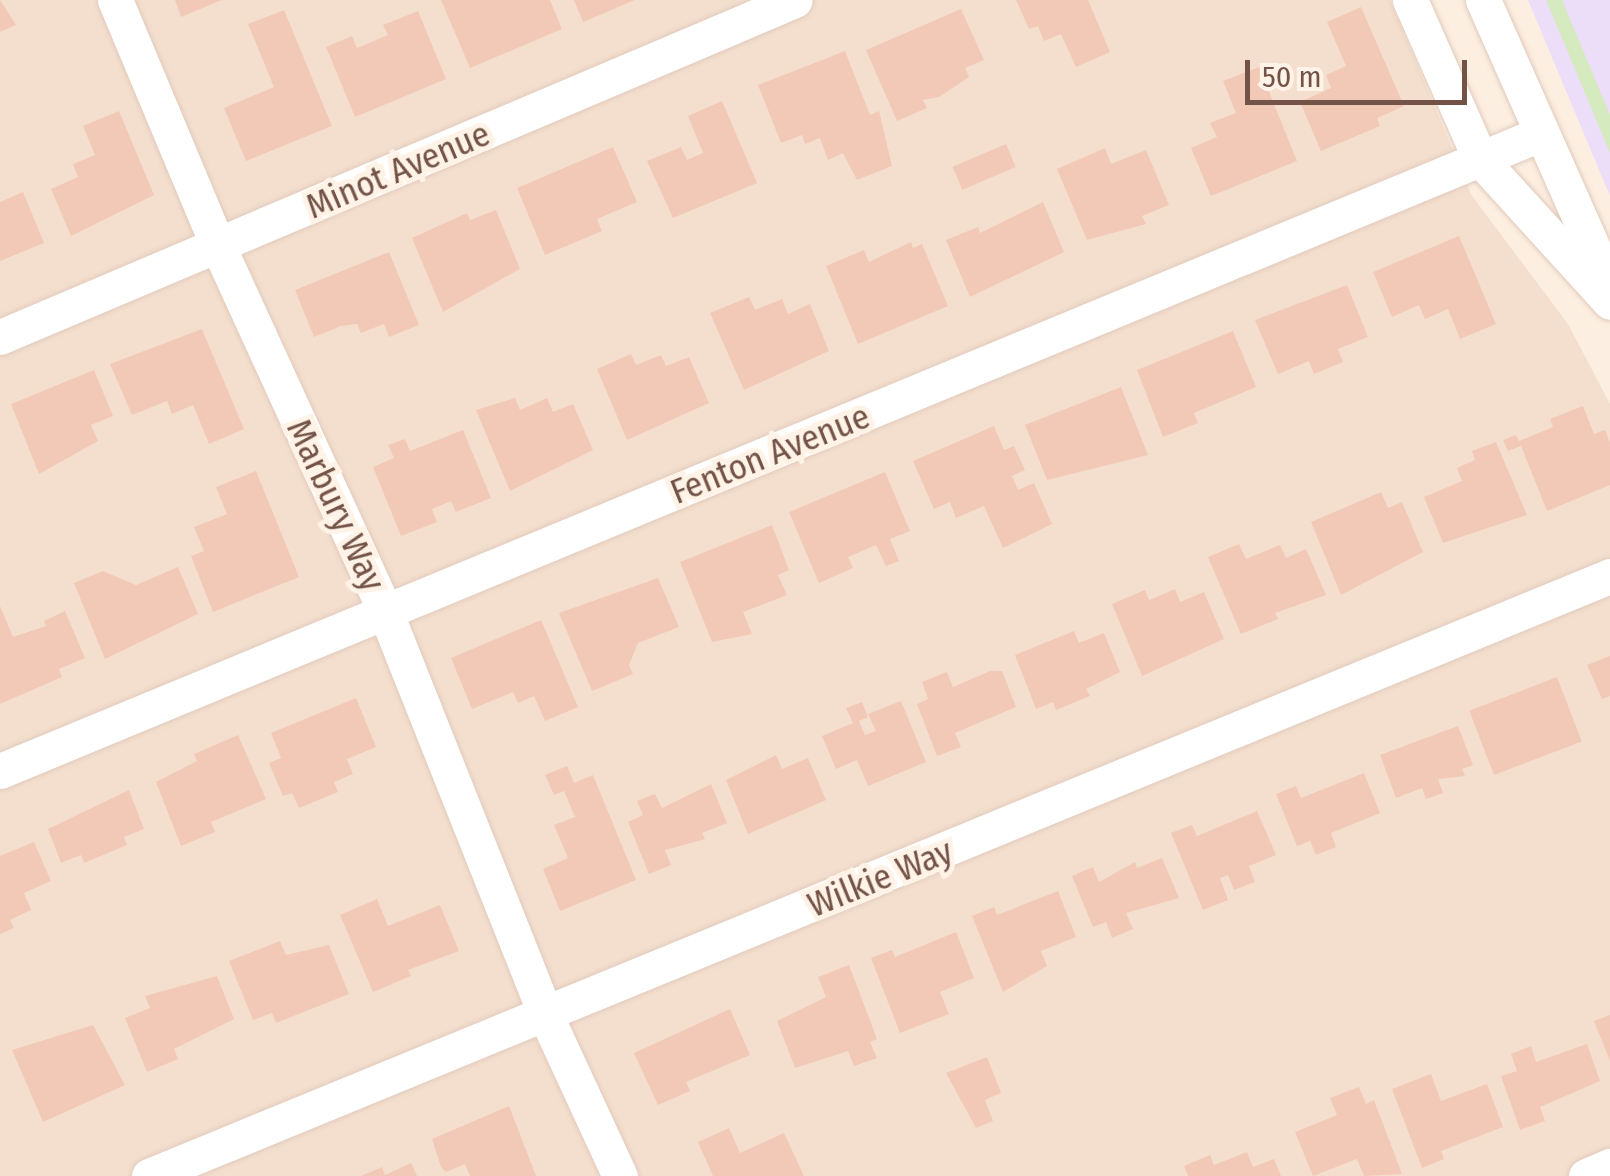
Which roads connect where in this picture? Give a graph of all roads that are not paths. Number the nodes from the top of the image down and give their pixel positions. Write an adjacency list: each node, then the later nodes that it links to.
1 (115, 0): 7 (street, Marbury Way)
2 (795, 0): 7 (street, Minot Avenue)
3 (1410, 0): 6 (street)
4 (1484, 0): 5 (street)
5 (1540, 134): 6 (street, Fenton Avenue); 8 (street)
6 (1480, 160): 9 (street); 12 (street, Fenton Avenue)
7 (218, 246): 10 (street, Minot Avenue); 12 (street, Marbury Way)
8 (1610, 286)
9 (1610, 302)
10 (0, 337)
11 (1610, 576): 14 (street, Wilkie Way)
12 (385, 611): 13 (street, Fenton Avenue); 14 (street, Marbury Way)
13 (0, 772)
14 (545, 1014): 16 (street, Wilkie Way); 17 (street, Marbury Way)
15 (1610, 1166): 18 (street)
16 (149, 1176)
17 (620, 1176)
18 (1586, 1176)

